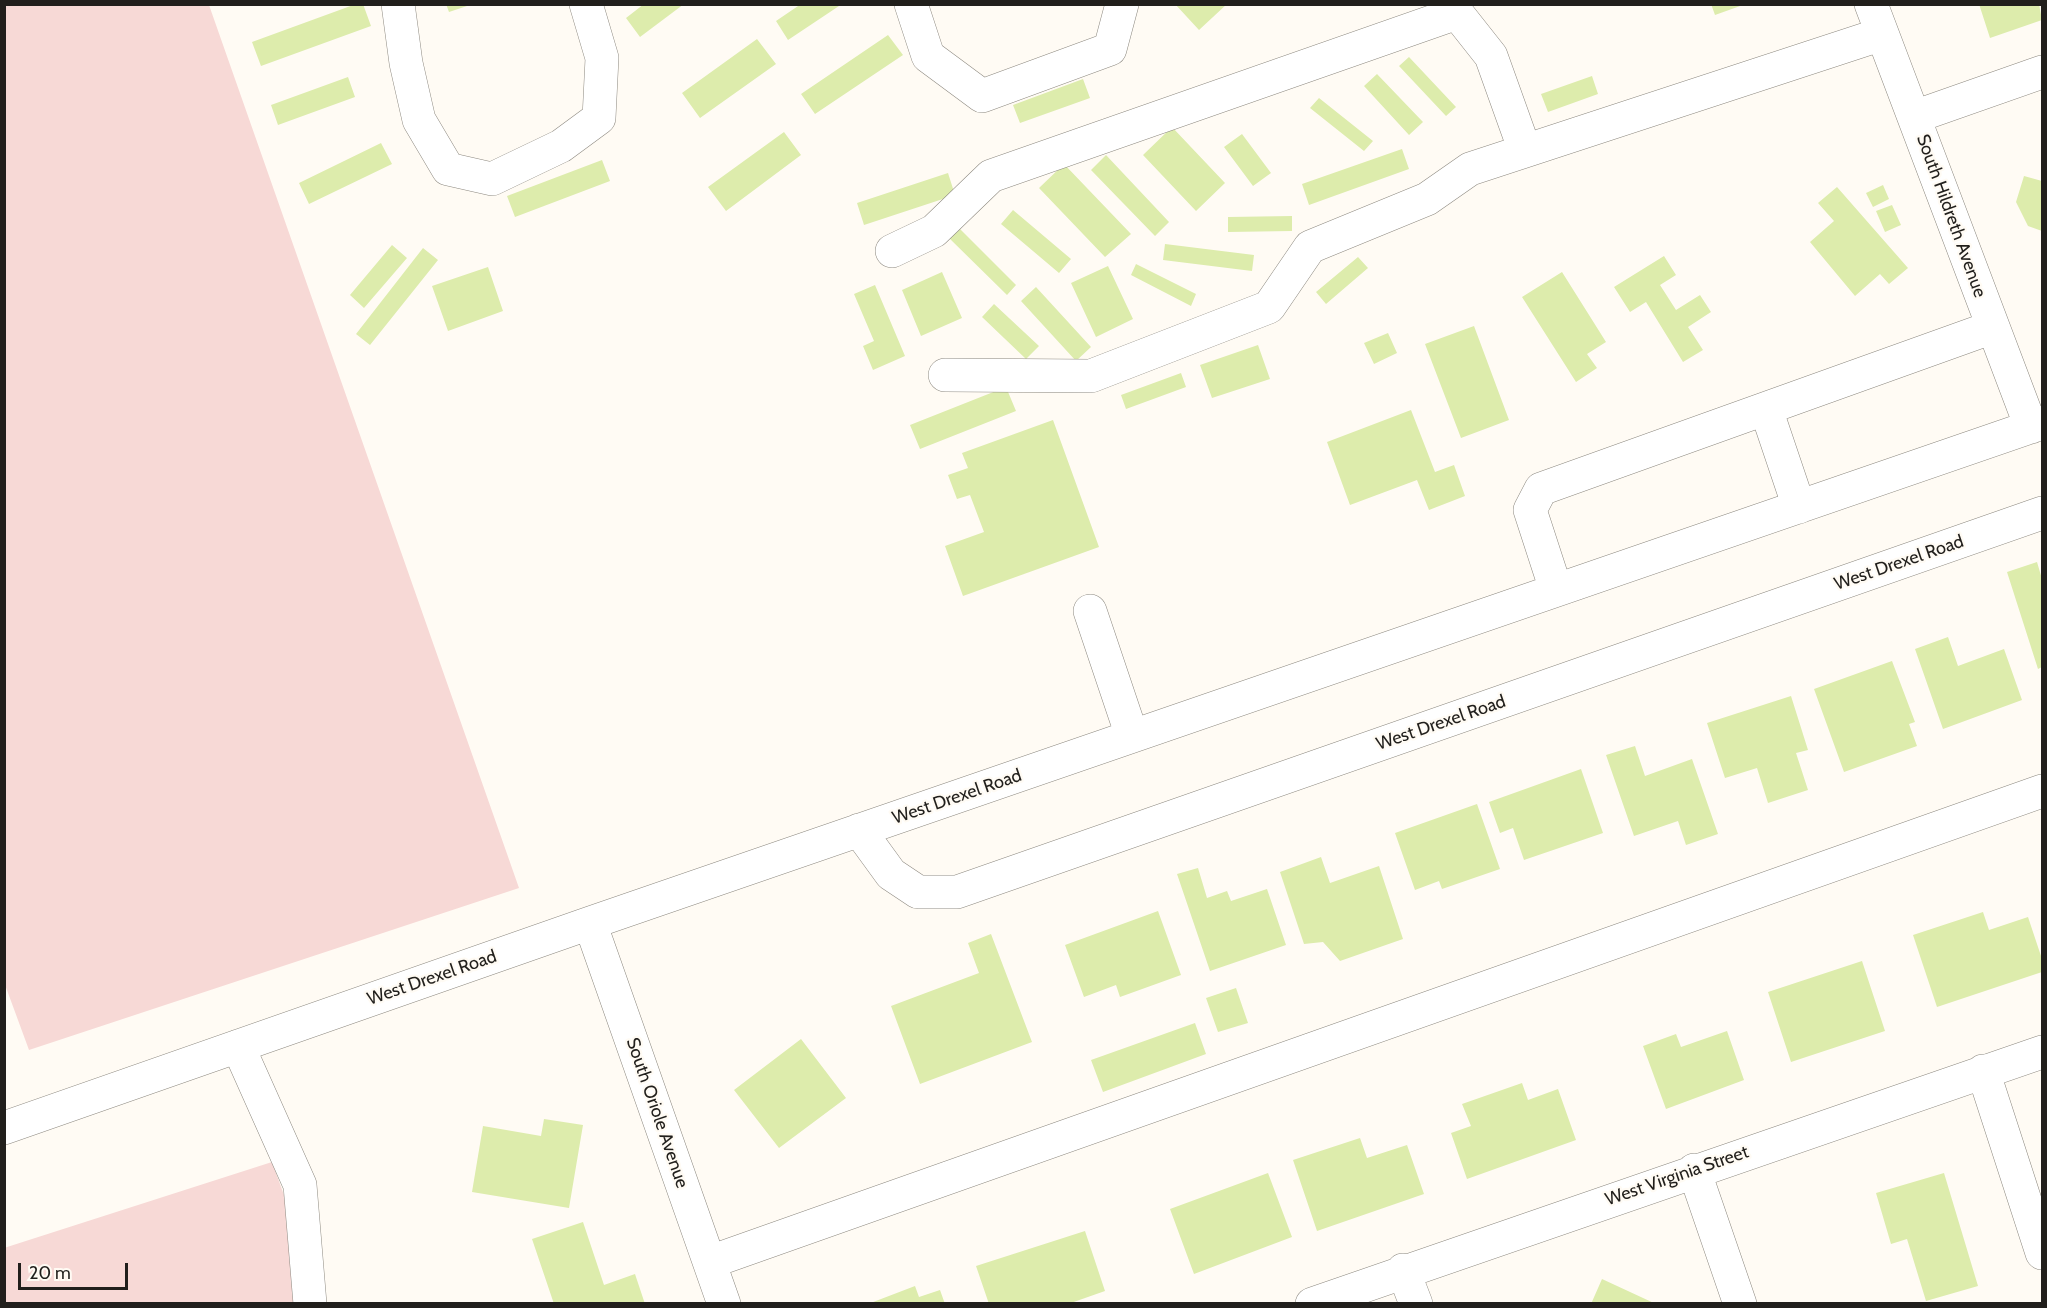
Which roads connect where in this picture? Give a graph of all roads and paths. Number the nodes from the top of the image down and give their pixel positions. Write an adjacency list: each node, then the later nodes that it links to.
1 (398, 4): 2 (street)
2 (586, 4)
3 (911, 4): 4 (street)
4 (1122, 4)
5 (1876, 19): 7 (street, South Hildreth Avenue); 8 (street)
6 (2043, 72): 7 (street)
7 (1914, 117): 10 (street, South Hildreth Avenue)
8 (1525, 151): 9 (street); 11 (street)
9 (892, 251)
10 (1993, 327): 12 (street); 13 (street, South Hildreth Avenue)
11 (945, 375)
12 (1766, 409): 14 (street); 16 (street)
13 (2037, 425): 14 (street, West Drexel Road)
14 (1799, 507): 16 (street, West Drexel Road)
15 (2043, 513): 20 (street, West Drexel Road)
16 (1556, 590): 18 (street, West Drexel Road)
17 (1090, 611): 18 (street)
18 (1132, 736): 20 (street, West Drexel Road)
19 (2043, 791): 28 (street)
20 (859, 830): 21 (street, West Drexel Road)
21 (590, 923): 22 (street, West Drexel Road); 28 (street, South Oriole Avenue)
22 (238, 1046): 25 (street, West Drexel Road); 30 (street)
23 (2043, 1052): 24 (street, West Virginia Street)
24 (1983, 1071): 26 (street, West Virginia Street); 27 (street)
25 (4, 1128)
26 (1694, 1170): 29 (street, West Virginia Street); 34 (street)
27 (2043, 1253)
28 (710, 1262): 31 (street, South Oriole Avenue)
29 (1403, 1270): 32 (street, West Virginia Street); 33 (street)
30 (310, 1304)
31 (724, 1304)
32 (1312, 1304)
33 (1416, 1304)
34 (1740, 1304)

